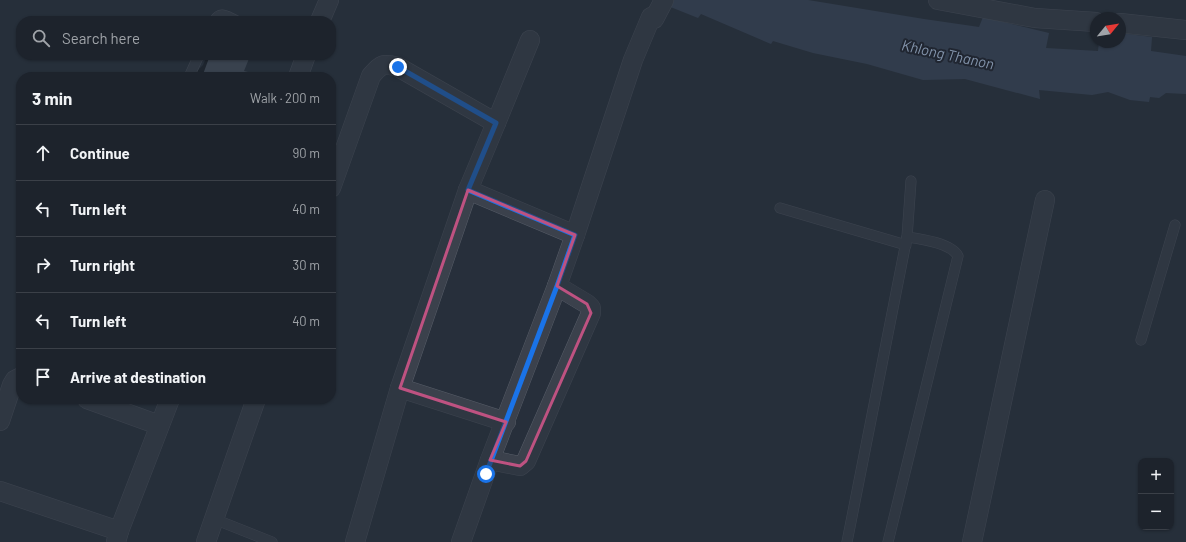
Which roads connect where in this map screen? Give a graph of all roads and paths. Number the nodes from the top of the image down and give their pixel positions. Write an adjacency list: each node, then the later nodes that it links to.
1 (329, 0): 4 (street)
2 (938, 0): 5 (street)
3 (658, 10): 20 (street)
4 (322, 16)
5 (1090, 22)
6 (1126, 24): 7 (street)
7 (1186, 30)
8 (530, 40): 13 (street)
9 (197, 60): 11 (lane)
10 (304, 60): 12 (street)
11 (191, 72)
12 (300, 72)
13 (496, 123): 14 (street); 16 (street)
14 (336, 174)
15 (910, 181): 21 (lane)
16 (468, 190): 20 (street); 25 (street)
17 (1046, 200): 42 (street)
18 (780, 208): 21 (lane)
19 (1175, 226): 23 (lane)
20 (575, 235): 22 (street)
21 (906, 241): 40 (lane); 41 (lane)
22 (557, 286): 30 (street); 32 (street)
23 (1141, 340)
24 (16, 380): 29 (street)
25 (400, 388): 30 (street); 38 (street)
26 (101, 404): 31 (street)
27 (168, 404): 31 (street)
28 (254, 404): 34 (street)
29 (0, 421)
30 (506, 422): 32 (street)
31 (159, 425): 35 (street)
32 (490, 460): 39 (street)
33 (0, 491): 35 (street)
34 (214, 519): 36 (street); 37 (lane)
35 (118, 537)
36 (206, 542)
37 (272, 542)
38 (355, 542)
39 (461, 542)
40 (847, 542)
41 (888, 542)
42 (972, 542)

